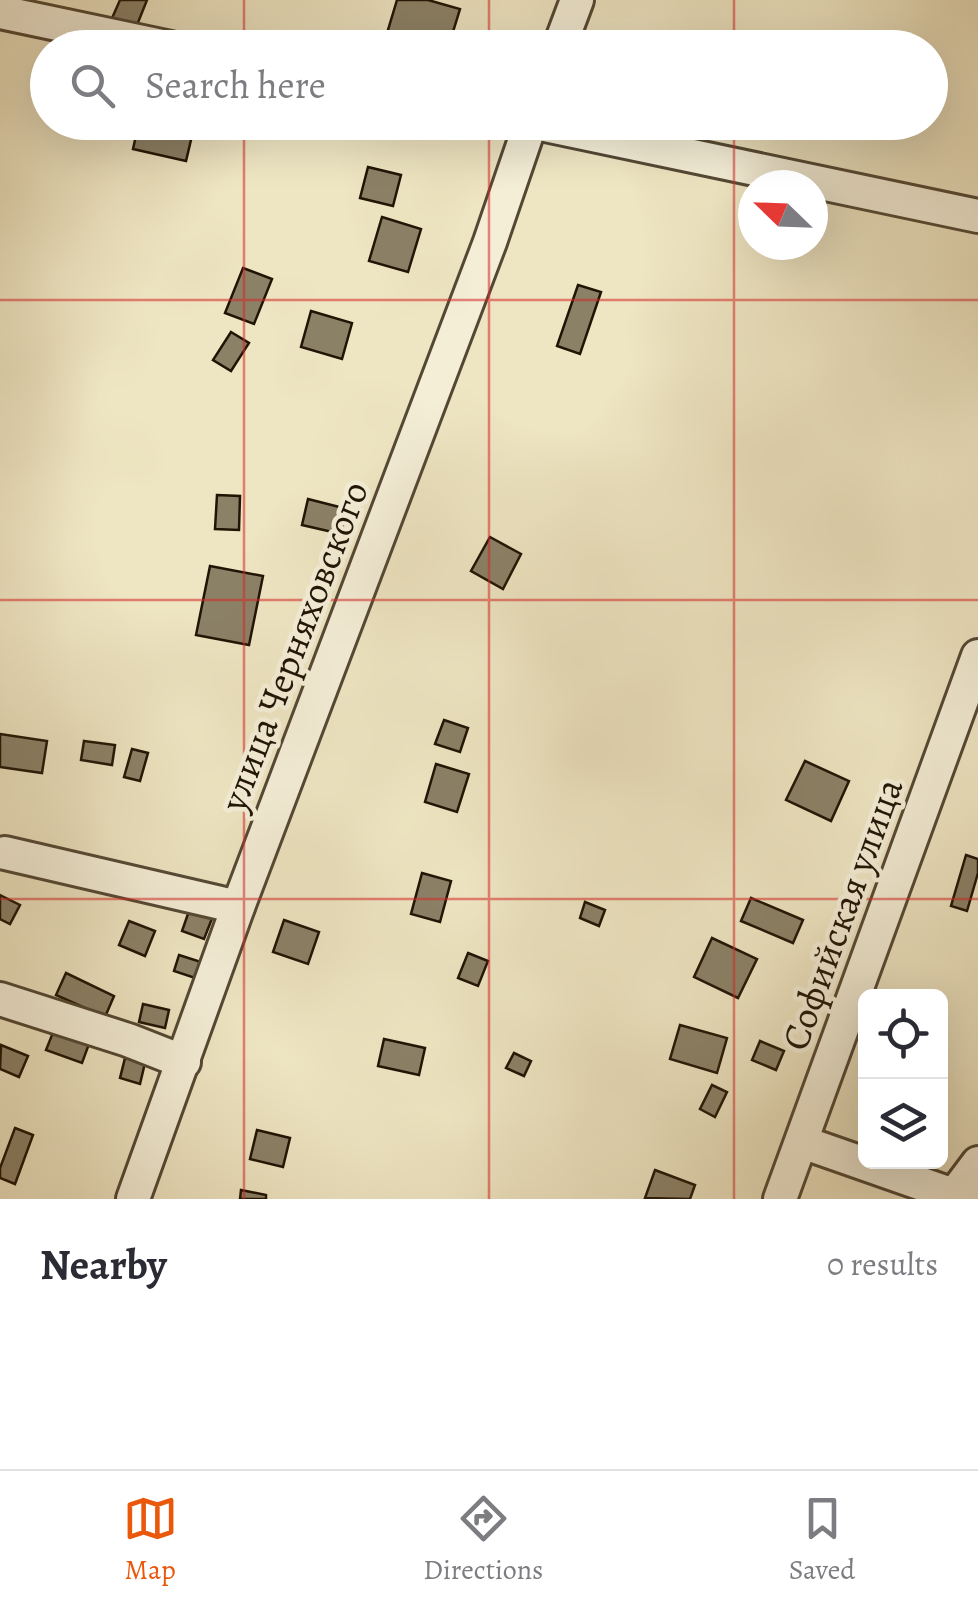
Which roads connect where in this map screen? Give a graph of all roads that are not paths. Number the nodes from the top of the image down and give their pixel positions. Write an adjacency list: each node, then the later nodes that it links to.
1 (577, 0): 4 (street)
2 (0, 12): 3 (street)
3 (86, 30)
4 (566, 30)
5 (525, 140): 10 (street, улица Черняховского)
6 (617, 140): 7 (street)
7 (978, 216)
8 (978, 656): 13 (street, Софийская улица)
9 (6, 853): 10 (street)
10 (238, 907): 12 (street, улица Черняховского)
11 (0, 999): 12 (street)
12 (184, 1062): 16 (street, улица Черняховского)
13 (802, 1142): 15 (street); 17 (street, Софийская улица)
14 (978, 1163): 15 (street)
15 (959, 1197)
16 (133, 1199)
17 (780, 1199)

